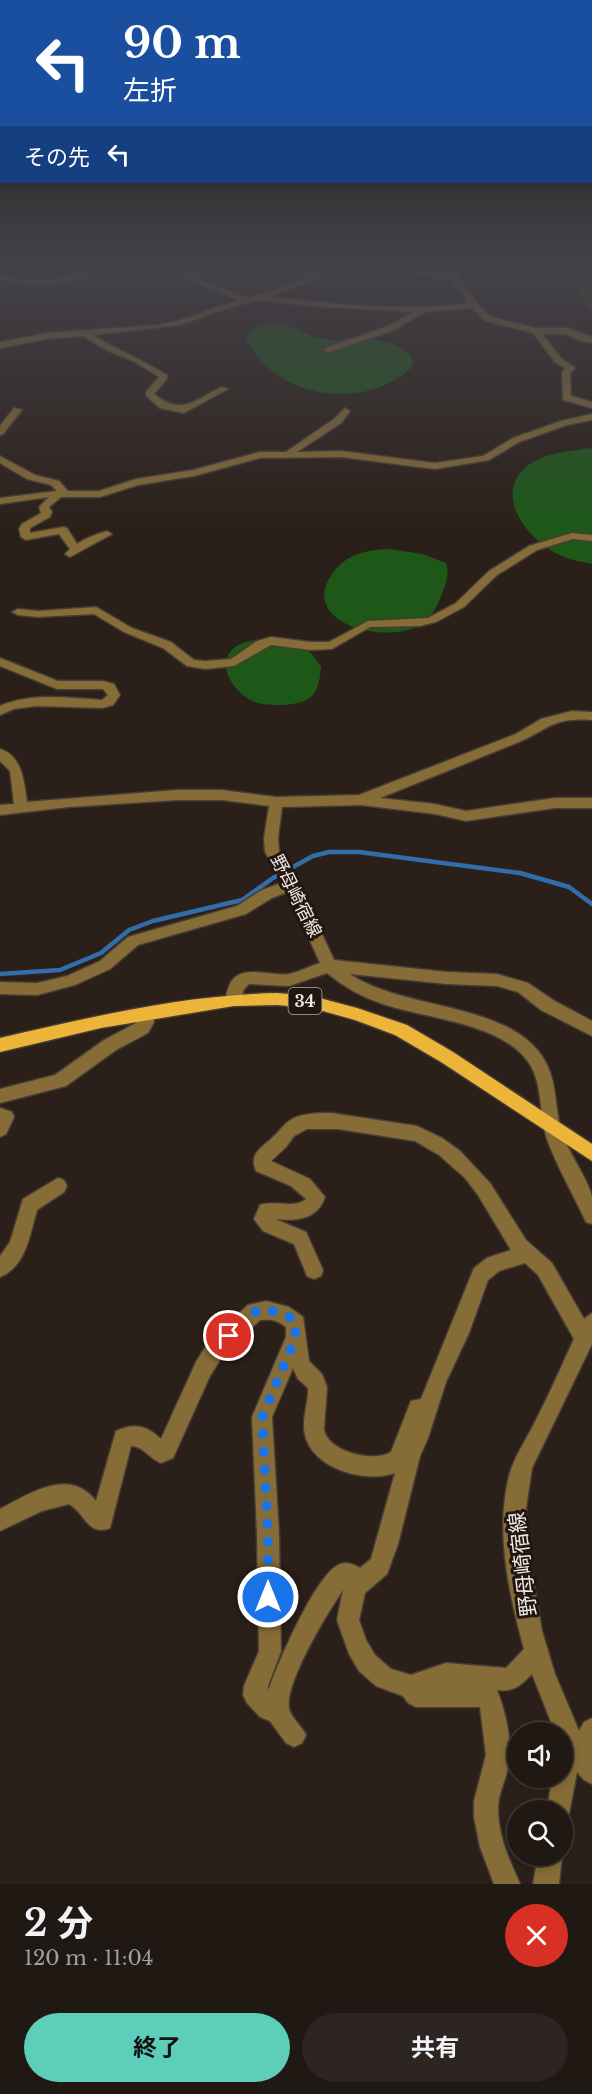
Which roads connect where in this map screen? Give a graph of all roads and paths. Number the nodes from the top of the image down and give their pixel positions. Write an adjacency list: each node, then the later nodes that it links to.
1 (129, 356): 3 (street)
2 (555, 356): 4 (street)
3 (224, 389)
4 (592, 405)
5 (17, 410): 8 (street)
6 (345, 411): 9 (street)
7 (592, 417): 9 (street)
8 (0, 432)
9 (289, 454): 11 (street)
10 (0, 459): 11 (street)
11 (61, 494): 12 (street); 13 (street)
12 (0, 501)
13 (107, 534)
14 (592, 538): 15 (street)
15 (18, 612)
16 (0, 662): 17 (street)
17 (0, 711)
18 (592, 716): 20 (street)
19 (0, 753): 23 (street)
20 (361, 800): 21 (street); 22 (street)
21 (276, 802): 23 (street); 25 (street, 野母崎宿線 / 34)
22 (592, 803)
23 (21, 807): 24 (street)
24 (0, 810)
25 (291, 883): 26 (street, 野母崎宿線 / 34); 27 (street)
26 (329, 966): 28 (street); 30 (street); 34 (street, 34)
27 (0, 987)
28 (234, 1000): 29 (main road, 34); 34 (main road, 34)
29 (146, 1014): 31 (main road, 34); 32 (street)
30 (592, 1029)
31 (0, 1045)
32 (0, 1096)
33 (0, 1115): 35 (street)
34 (551, 1126): 36 (main road, 34); 38 (street)
35 (0, 1129)
36 (592, 1153)
37 (58, 1186): 40 (street)
38 (592, 1215)
39 (526, 1254): 41 (street); 42 (street); 44 (street)
40 (0, 1268)
41 (314, 1270)
42 (588, 1330): 47 (street, 野母崎宿線)
43 (295, 1339): 44 (street); 45 (street); 49 (street)
44 (437, 1379): 46 (street)
45 (0, 1520)
46 (361, 1581): 48 (street); 49 (street)
47 (536, 1653): 48 (street); 52 (street, 野母崎宿線)
48 (411, 1687): 55 (street)
49 (277, 1711): 51 (street)
50 (592, 1730): 52 (street)
51 (294, 1736)
52 (582, 1760): 53 (street)
53 (561, 1800)
54 (549, 1866): 56 (street)
55 (507, 1884)
56 (546, 1884)

